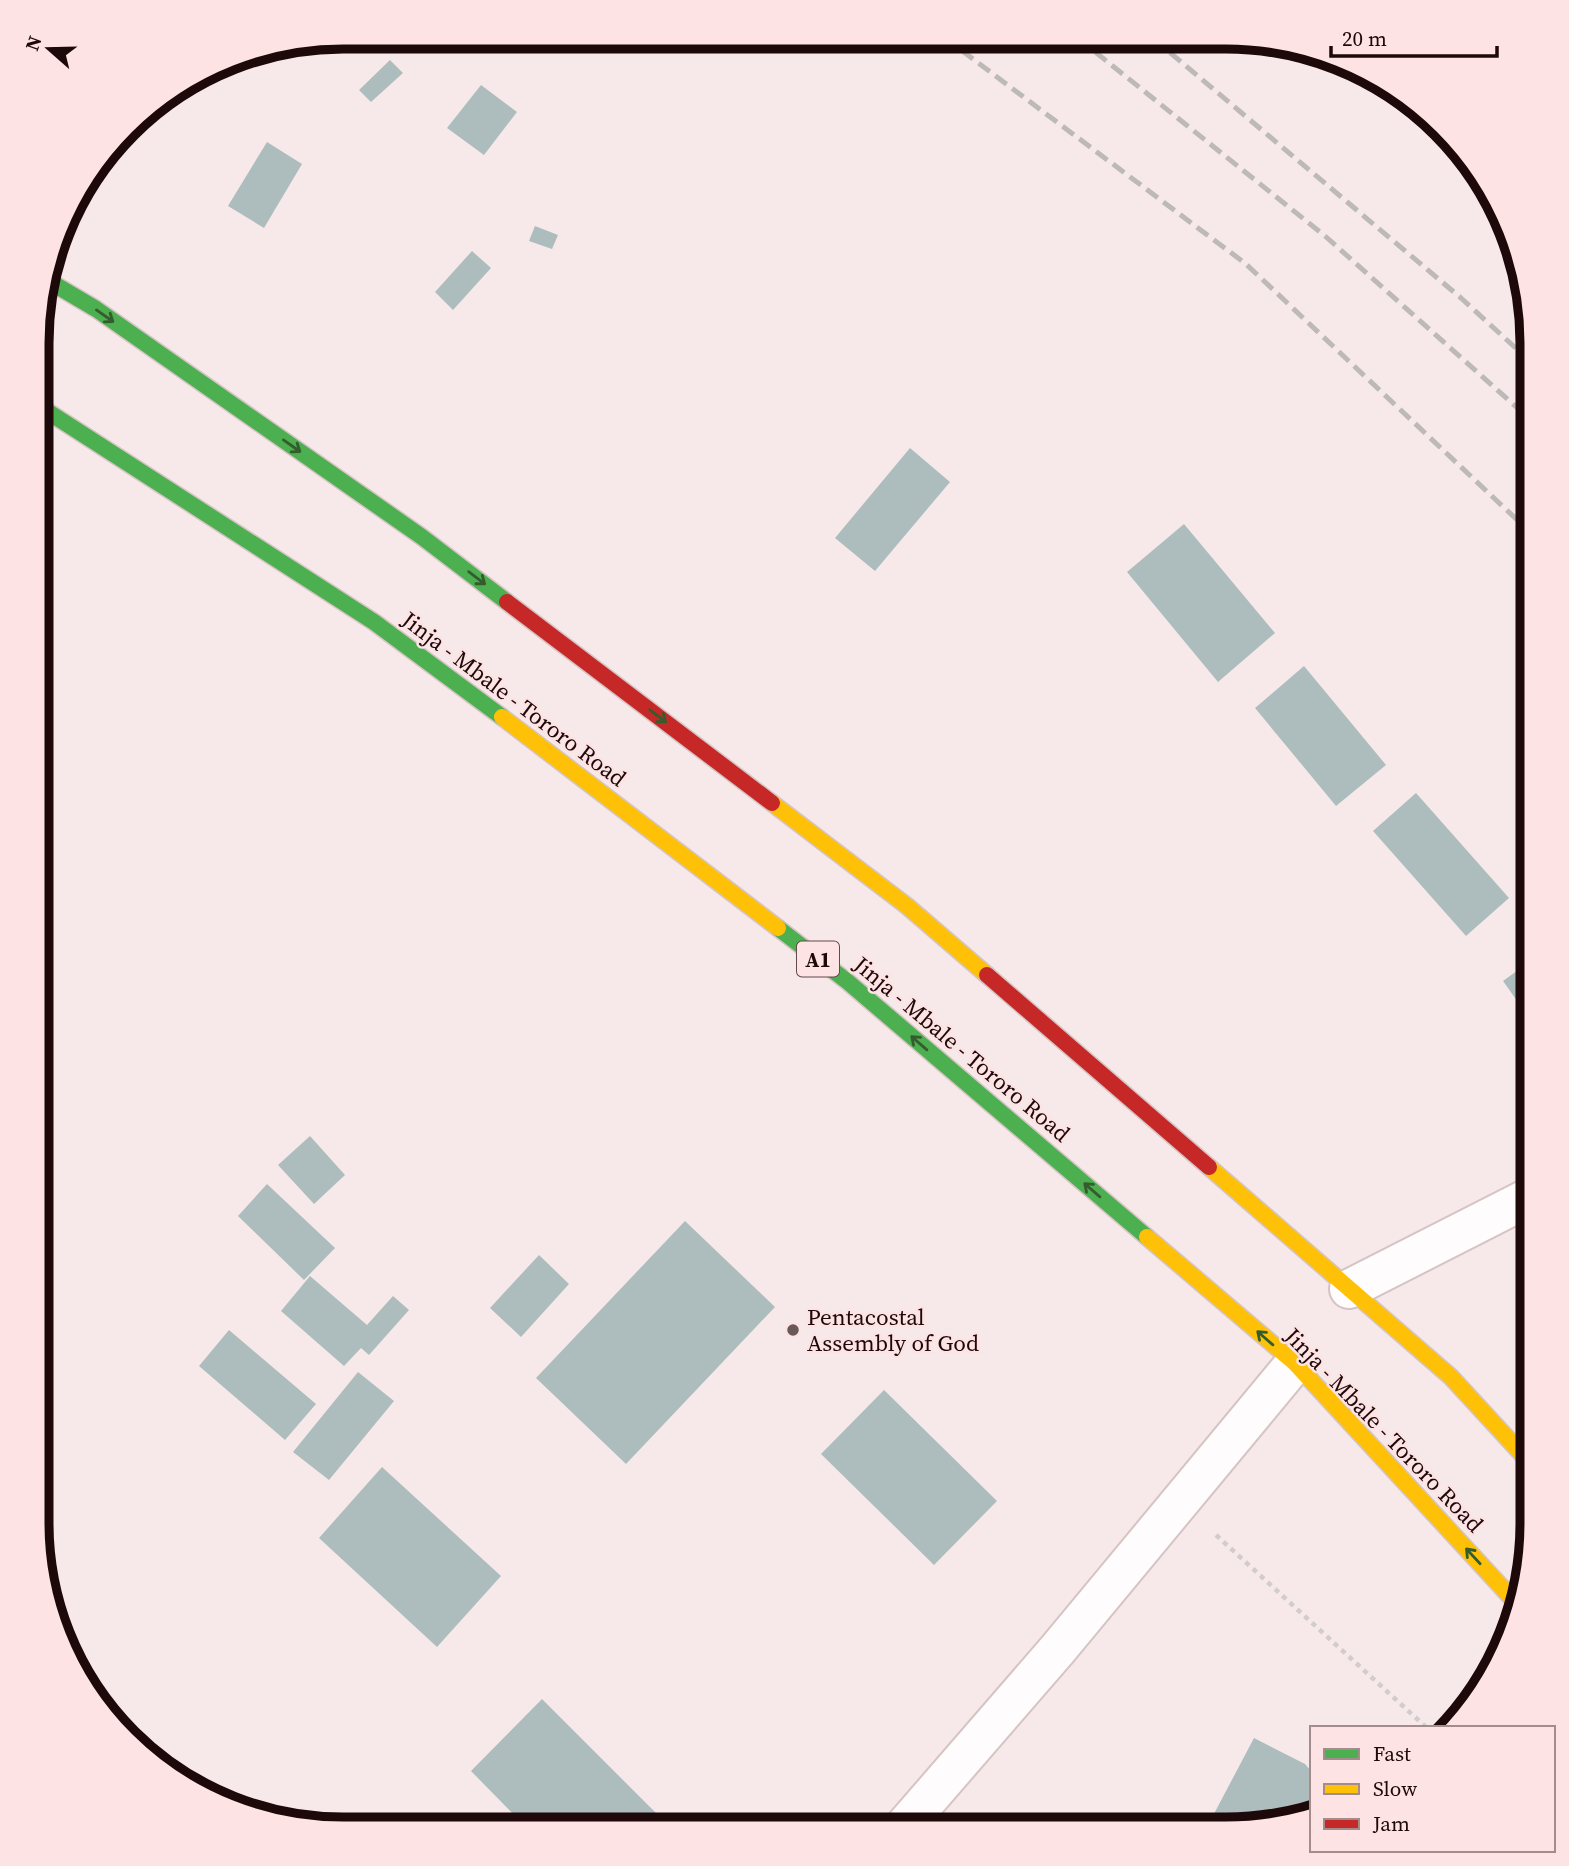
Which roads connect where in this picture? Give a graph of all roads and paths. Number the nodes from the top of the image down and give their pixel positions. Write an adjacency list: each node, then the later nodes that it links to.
1 (55, 285): 4 (highway, one-way to 4)
2 (49, 412): 5 (highway, Jinja - Mbale - Tororo Road / A1, one-way to 2)
3 (1520, 1202): 4 (street)
4 (1349, 1289): 6 (highway)
5 (1295, 1363): 7 (street); 8 (highway, Jinja - Mbale - Tororo Road / A1, one-way to 5)
6 (1520, 1452)
7 (1179, 1502): 9 (path); 10 (street)
8 (1510, 1597)
9 (1425, 1726)
10 (912, 1817)

